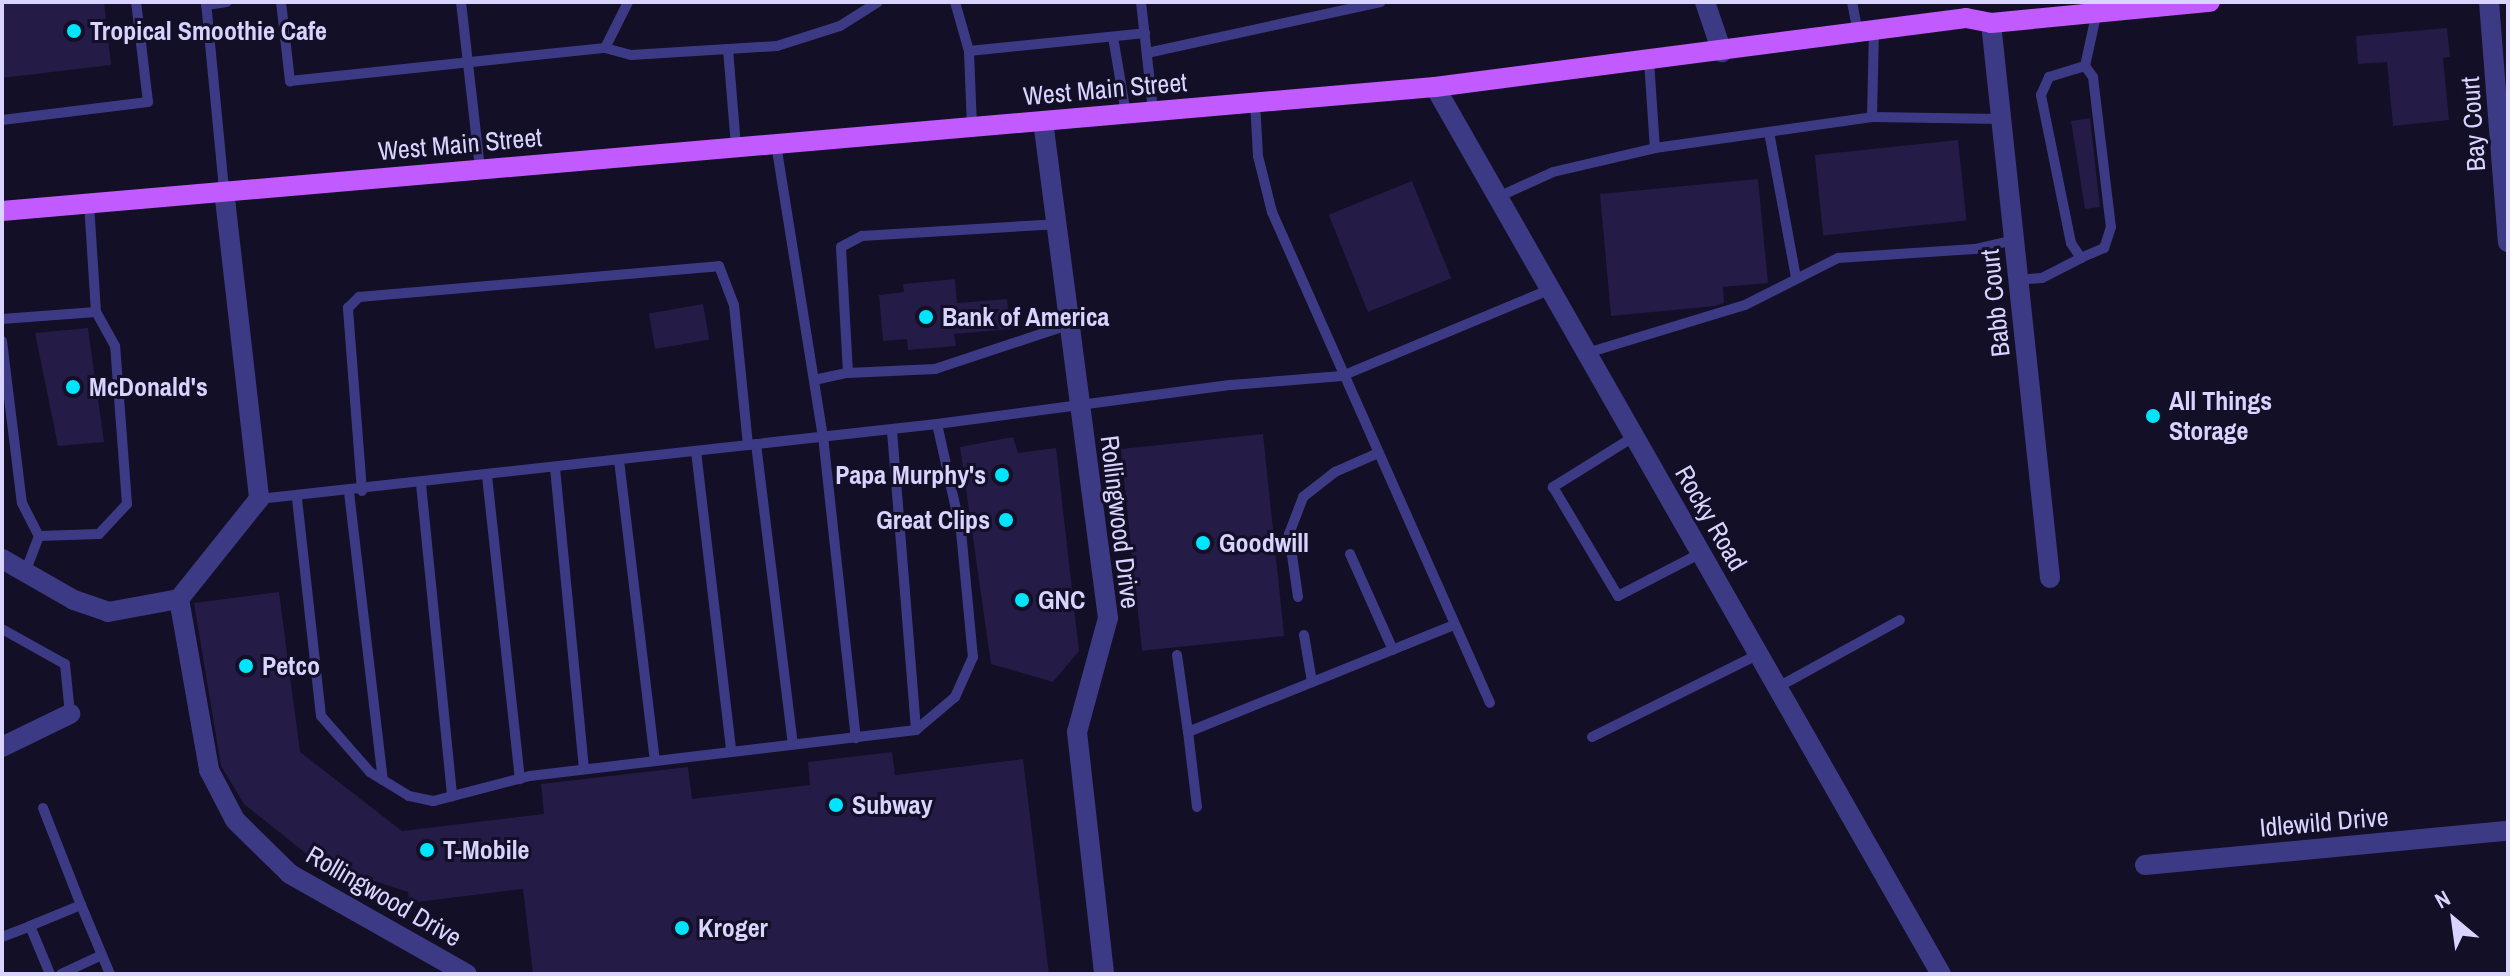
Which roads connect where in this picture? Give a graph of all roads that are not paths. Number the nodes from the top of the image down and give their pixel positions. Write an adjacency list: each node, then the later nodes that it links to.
1 (136, 2): 38 (lane)
2 (227, 2): 14 (lane)
3 (281, 2): 29 (lane)
4 (461, 2): 29 (lane)
5 (628, 2): 23 (lane)
6 (878, 2): 24 (lane)
7 (955, 2): 25 (lane)
8 (1141, 2): 21 (lane)
9 (1380, 2): 27 (lane)
10 (1705, 2): 26 (street)
11 (1852, 2): 20 (lane)
12 (2210, 2): 15 (main road, West Main Street)
13 (2489, 2): 31 (street, Bay Court)
14 (206, 3): 46 (lane)
15 (2176, 4): 16 (main road, West Main Street)
16 (2099, 8): 17 (main road, West Main Street); 30 (lane)
17 (2037, 9): 19 (main road, West Main Street)
18 (1965, 10): 19 (main road, West Main Street); 20 (main road, West Main Street)
19 (1991, 23): 37 (street, Babb Court)
20 (1866, 32): 26 (main road, West Main Street); 36 (lane)
21 (1145, 33): 22 (lane); 27 (lane)
22 (1113, 37): 25 (lane); 35 (lane)
23 (605, 48): 24 (lane); 29 (lane)
24 (728, 49): 43 (lane)
25 (969, 51): 40 (lane)
26 (1722, 52): 28 (main road, West Main Street)
27 (1147, 53): 34 (lane)
28 (1649, 61): 32 (main road, West Main Street); 44 (lane)
29 (469, 62): 45 (lane)
30 (2085, 66): 54 (lane); 54 (lane)
31 (2502, 75): 47 (street, Bay Court)
32 (1435, 87): 33 (main road, West Main Street); 48 (street, Rocky Road)
33 (1255, 102): 34 (main road, West Main Street); 64 (lane)
34 (1153, 111): 35 (main road, West Main Street)
35 (1126, 114): 39 (main road, West Main Street)
36 (1872, 117): 37 (lane); 41 (lane)
37 (2001, 119): 52 (street, Babb Court)
38 (2, 120)
39 (1043, 121): 40 (main road, West Main Street); 51 (street, Rollingwood Drive)
40 (972, 127): 42 (main road, West Main Street)
41 (1769, 132): 44 (lane); 55 (lane)
42 (776, 144): 43 (main road, West Main Street); 65 (lane)
43 (736, 147): 45 (main road, West Main Street)
44 (1655, 148): 48 (lane)
45 (480, 169): 46 (main road, West Main Street)
46 (224, 190): 49 (main road, West Main Street); 80 (street)
47 (2506, 194): 53 (street, Bay Court)
48 (1498, 197): 57 (street, Rocky Road)
49 (89, 203): 50 (main road, West Main Street); 58 (lane)
50 (2, 211)
51 (1056, 224): 60 (street, Rollingwood Drive); 63 (lane)
52 (2014, 240): 55 (lane); 56 (street, Babb Court)
53 (2508, 242)
54 (2081, 258): 56 (lane)
55 (1796, 277): 62 (lane)
56 (2018, 280): 87 (street, Babb Court)
57 (1551, 289): 62 (street, Rocky Road); 64 (lane)
58 (96, 312): 59 (lane); 82 (lane)
59 (2, 319)
60 (1068, 325): 63 (lane); 66 (street, Rollingwood Drive)
61 (2, 341): 82 (lane)
62 (1587, 353): 70 (street, Rocky Road)
63 (848, 373): 65 (lane)
64 (1342, 376): 66 (lane); 73 (lane)
65 (814, 380): 69 (lane)
66 (1080, 406): 67 (lane); 125 (street, Rollingwood Drive)
67 (937, 424): 68 (lane); 101 (lane)
68 (892, 431): 69 (lane); 101 (lane)
69 (823, 436): 71 (lane); 104 (lane)
70 (1635, 436): 83 (street, Rocky Road); 83 (lane)
71 (752, 445): 72 (lane); 78 (lane); 105 (lane)
72 (696, 451): 74 (lane); 107 (lane)
73 (1376, 454): 88 (lane); 91 (lane)
74 (619, 460): 75 (lane); 108 (lane)
75 (555, 468): 76 (lane); 109 (lane)
76 (487, 476): 77 (lane); 110 (lane)
77 (421, 484): 78 (lane); 112 (lane)
78 (362, 491): 79 (lane)
79 (349, 492): 81 (lane); 111 (lane)
80 (259, 499): 81 (lane); 89 (street)
81 (297, 499): 111 (lane)
82 (39, 536): 86 (lane)
83 (1701, 553): 95 (street, Rocky Road)
84 (1350, 554): 94 (lane)
85 (2, 559): 86 (street)
86 (25, 573): 89 (street)
87 (2050, 578)
88 (1298, 597)
89 (179, 599): 124 (street, Rollingwood Drive)
90 (1900, 620): 98 (lane)
91 (1454, 625): 94 (lane); 99 (lane)
92 (2, 629): 100 (lane)
93 (1304, 635): 97 (lane)
94 (1393, 650): 97 (lane)
95 (1759, 654): 98 (street, Rocky Road); 103 (lane)
96 (1177, 655): 102 (lane)
97 (1312, 682): 102 (lane)
98 (1778, 687): 126 (street, Rocky Road)
99 (1490, 703)
100 (70, 714): 106 (street)
101 (916, 730): 104 (lane)
102 (1188, 732): 113 (lane)
103 (1592, 737)
104 (856, 738): 105 (lane)
105 (793, 744): 107 (lane)
106 (2, 747)
107 (731, 751): 108 (lane)
108 (655, 760): 109 (lane)
109 (584, 769): 110 (lane)
110 (520, 779): 112 (lane)
111 (383, 780): 112 (lane)
112 (452, 796)
113 (1197, 807)
114 (43, 808): 117 (lane)
115 (2508, 831): 116 (street, Idlewild Drive)
116 (2145, 865)
117 (81, 905): 118 (lane); 120 (lane)
118 (30, 926): 119 (lane); 121 (lane)
119 (2, 937)
120 (102, 955): 122 (lane); 123 (lane)
121 (50, 974)
122 (61, 974)
123 (110, 974)
124 (467, 974)
125 (1104, 974)
126 (1941, 974)

